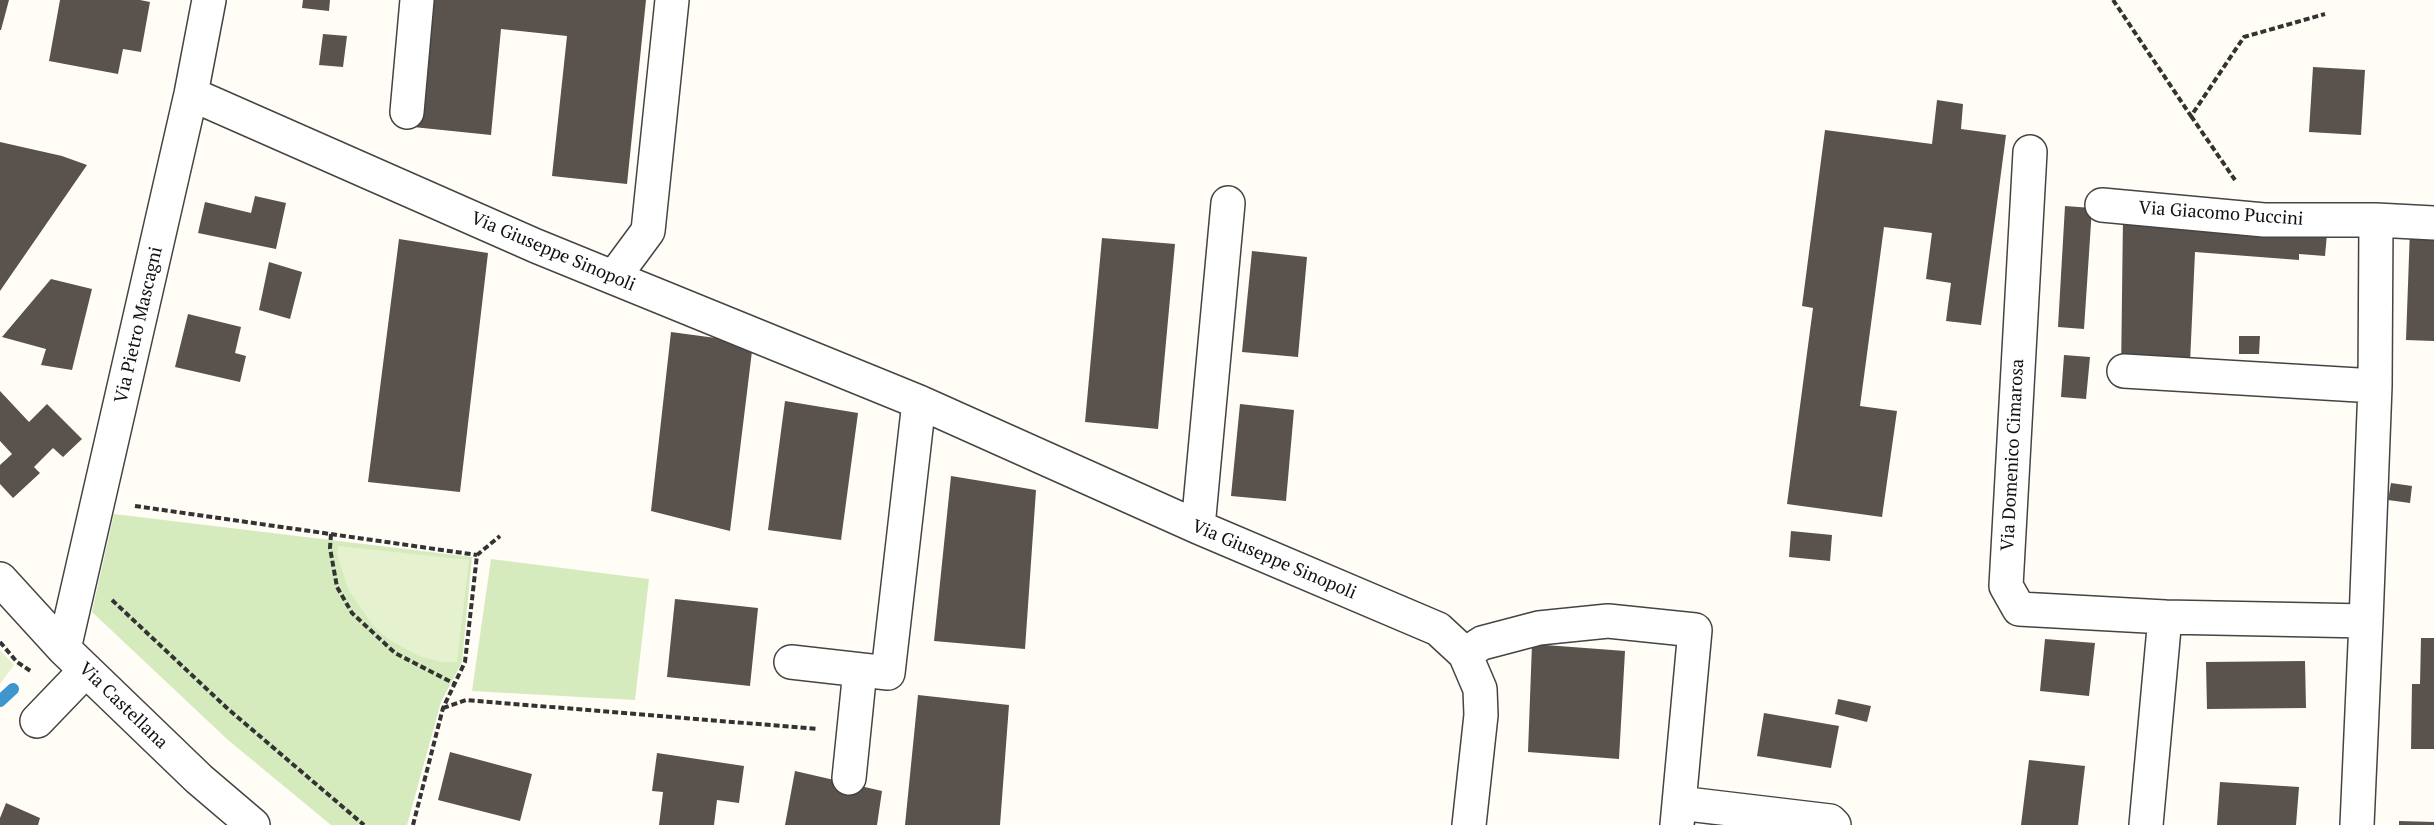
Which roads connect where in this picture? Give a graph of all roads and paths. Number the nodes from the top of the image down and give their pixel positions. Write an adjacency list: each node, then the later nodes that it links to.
1 (209, 0): 6 (street, Via Pietro Mascagni)
2 (417, 0): 7 (street)
3 (672, 0): 15 (street)
4 (2114, 0): 8 (path)
5 (2325, 14): 8 (path)
6 (191, 94): 15 (street, Via Giuseppe Sinopoli); 19 (street, Via Pietro Mascagni)
7 (407, 112)
8 (2191, 116): 12 (path)
9 (2030, 152): 26 (street, Via Domenico Cimarosa)
10 (1228, 203): 20 (street)
11 (2102, 205): 12 (street, Via Giacomo Puccini)
12 (2264, 220): 13 (street, Via Giacomo Puccini)
13 (2376, 220): 14 (street, Via Giacomo Puccini); 17 (street)
14 (2434, 223)
15 (614, 277): 18 (street, Via Giuseppe Sinopoli)
16 (2124, 371): 17 (street)
17 (2375, 386): 27 (street)
18 (918, 402): 20 (street, Via Giuseppe Sinopoli); 31 (street)
19 (99, 501): 21 (path); 25 (street, Via Pietro Mascagni)
20 (1198, 527): 28 (street, Via Giuseppe Sinopoli)
21 (331, 534): 23 (path); 32 (path)
22 (500, 536): 23 (path)
23 (477, 555): 32 (path)
24 (0, 579): 29 (street, Via Castellana)
25 (80, 582): 29 (street, Via Pietro Mascagni); 39 (path)
26 (2165, 617): 27 (street, Via Domenico Cimarosa); 43 (street)
27 (2366, 621): 44 (street)
28 (1465, 654): 37 (street); 41 (street, Via Giuseppe Sinopoli)
29 (75, 660): 34 (street); 38 (street, Via Castellana)
30 (791, 662): 31 (street)
31 (860, 670): 35 (street)
32 (454, 684): 33 (path)
33 (443, 708): 35 (path); 40 (path)
34 (37, 721)
35 (854, 732): 36 (street)
36 (849, 778)
37 (1678, 814): 42 (street)
38 (253, 825)
39 (364, 825)
40 (413, 825)
41 (1469, 825)
42 (1834, 825)
43 (2146, 825)
44 (2357, 825)

